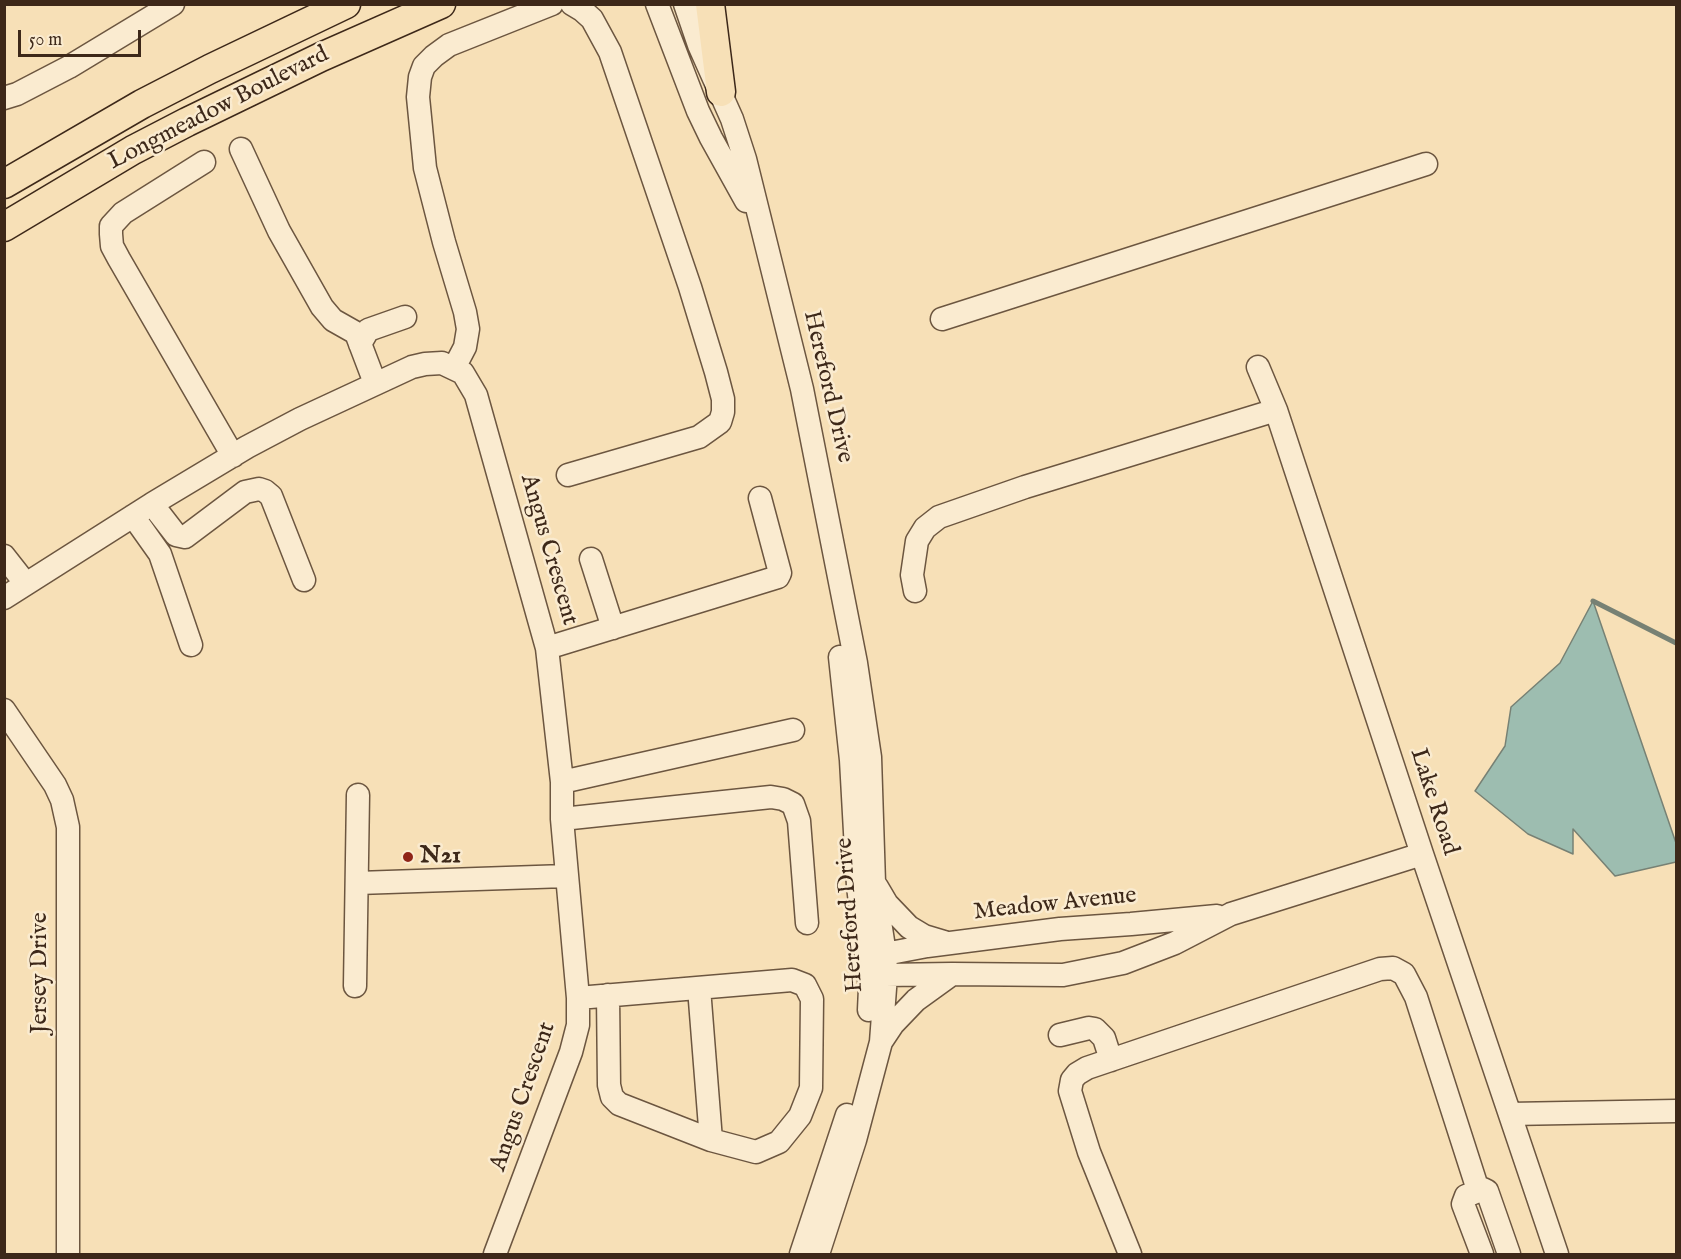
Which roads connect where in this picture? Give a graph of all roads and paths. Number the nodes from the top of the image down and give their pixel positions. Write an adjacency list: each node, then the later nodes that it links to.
1 (173, 4): 10 (street)
2 (346, 4): 14 (main road, Longmeadow Boulevard)
3 (441, 4): 16 (main road, Longmeadow Boulevard)
4 (552, 4): 21 (street)
5 (572, 4): 25 (street)
6 (657, 4): 15 (street, Hereford Drive)
7 (686, 4): 9 (street, Hereford Drive)
8 (710, 4): 9 (main road)
9 (721, 92): 15 (street, Hereford Drive)
10 (4, 98)
11 (242, 149): 19 (street)
12 (204, 162): 24 (street)
13 (1426, 164): 18 (street)
14 (4, 184)
15 (759, 223): 33 (street, Hereford Drive)
16 (4, 227)
17 (405, 316): 19 (street)
18 (942, 319)
19 (360, 344): 22 (street)
20 (1258, 367): 23 (street, Lake Road)
21 (454, 368): 22 (street); 40 (street, Angus Crescent)
22 (375, 383): 24 (street)
23 (1276, 410): 36 (street); 46 (street, Lake Road)
24 (233, 456): 27 (street)
25 (567, 474)
26 (760, 498): 38 (street)
27 (152, 504): 28 (street); 29 (street)
28 (133, 516): 30 (street); 35 (street)
29 (176, 535): 30 (street); 34 (street)
30 (157, 549): 39 (street)
31 (4, 555): 35 (street)
32 (591, 559): 38 (street)
33 (836, 566): 49 (street, Hereford Drive); 53 (street, Hereford Drive)
34 (303, 580)
35 (26, 585): 37 (street)
36 (915, 591)
37 (4, 598)
38 (613, 628): 40 (street)
39 (191, 645)
40 (547, 648): 43 (street, Angus Crescent)
41 (4, 710): 66 (street, Jersey Drive)
42 (793, 730): 43 (street)
43 (562, 782): 45 (street, Angus Crescent)
44 (358, 795): 48 (street)
45 (562, 819): 47 (street, Angus Crescent); 51 (street)
46 (1422, 854): 50 (street, Meadow Avenue); 63 (street, Lake Road)
47 (566, 876): 48 (street); 58 (street, Angus Crescent)
48 (358, 883): 55 (street)
49 (874, 883): 52 (street); 53 (street, Hereford Drive)
50 (1231, 914): 52 (street, Meadow Avenue); 54 (street, Meadow Avenue)
51 (807, 923)
52 (950, 943): 53 (street, Meadow Avenue)
53 (877, 965): 54 (street, Meadow Avenue); 60 (street, Hereford Drive); 68 (street, Hereford Drive)
54 (952, 974): 60 (street)
55 (355, 986)
56 (699, 988): 57 (street); 64 (street); 64 (street)
57 (608, 995): 58 (street); 64 (street)
58 (578, 998): 67 (street, Angus Crescent)
59 (1060, 1035): 61 (street)
60 (881, 1042): 69 (street, Hereford Drive)
61 (1111, 1060): 65 (street); 70 (street)
62 (1677, 1111): 63 (street)
63 (1510, 1114): 73 (street, Lake Road)
64 (711, 1140)
65 (1478, 1190): 71 (street); 72 (street)
66 (68, 1254)
67 (495, 1254)
68 (801, 1254)
69 (818, 1254)
70 (1130, 1254)
71 (1482, 1254)
72 (1509, 1254)
73 (1557, 1254)

